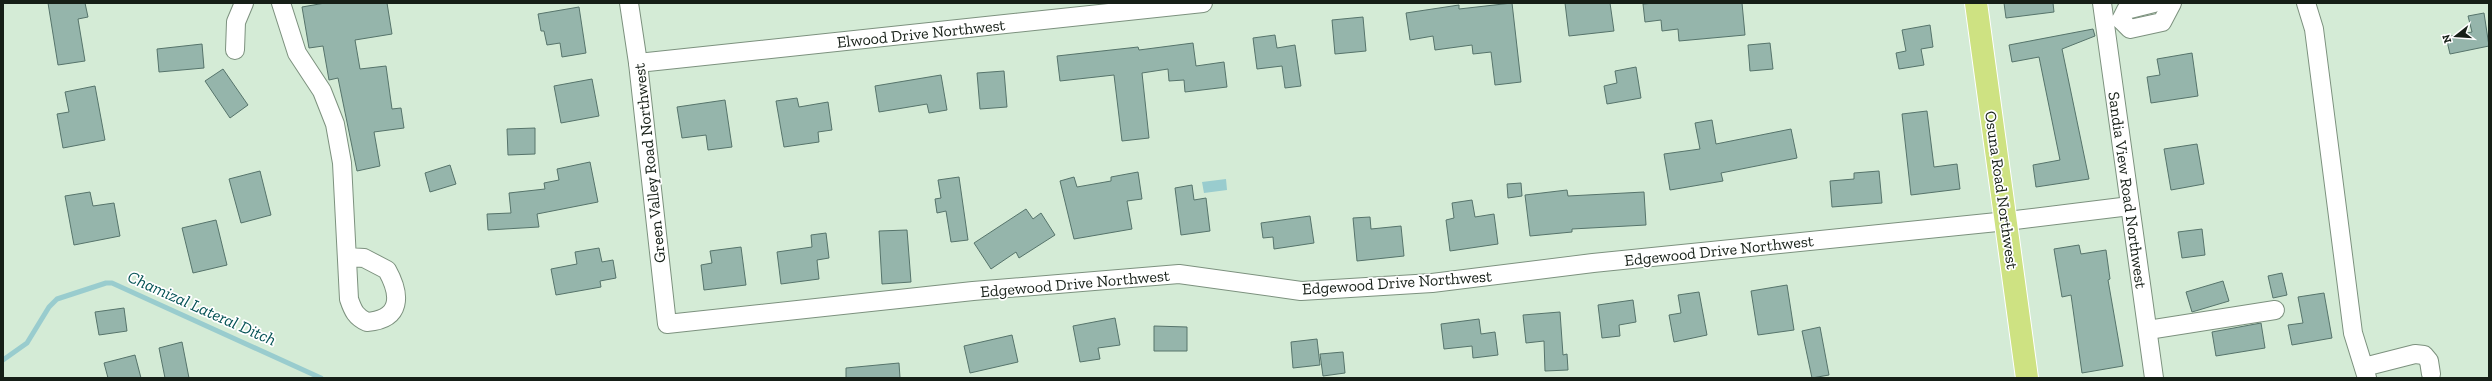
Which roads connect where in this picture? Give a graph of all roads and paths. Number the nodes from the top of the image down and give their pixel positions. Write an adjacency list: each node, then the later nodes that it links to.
1 (244, 3): 11 (street)
2 (281, 3): 15 (street)
3 (629, 3): 12 (street, Green Valley Road Northwest)
4 (1203, 3): 12 (street, Elwood Drive Northwest)
5 (1976, 3): 14 (main road, Osuna Road Northwest)
6 (2102, 3): 9 (street, Sandia View Road Northwest)
7 (2306, 3): 19 (street)
8 (2160, 4): 9 (street); 10 (street); 10 (street)
9 (2113, 22): 10 (street); 13 (street, Sandia View Road Northwest)
10 (2148, 25)
11 (235, 50)
12 (638, 63): 17 (street, Green Valley Road Northwest)
13 (2130, 206): 14 (street, Edgewood Drive Northwest); 18 (street, Sandia View Road Northwest)
14 (2007, 221): 17 (street, Edgewood Drive Northwest); 21 (main road, Osuna Road Northwest)
15 (347, 257)
16 (2275, 310): 18 (street)
17 (667, 324)
18 (2148, 330): 22 (street, Sandia View Road Northwest)
19 (2366, 373): 20 (street)
20 (2432, 374)
21 (2027, 378)
22 (2154, 378)

